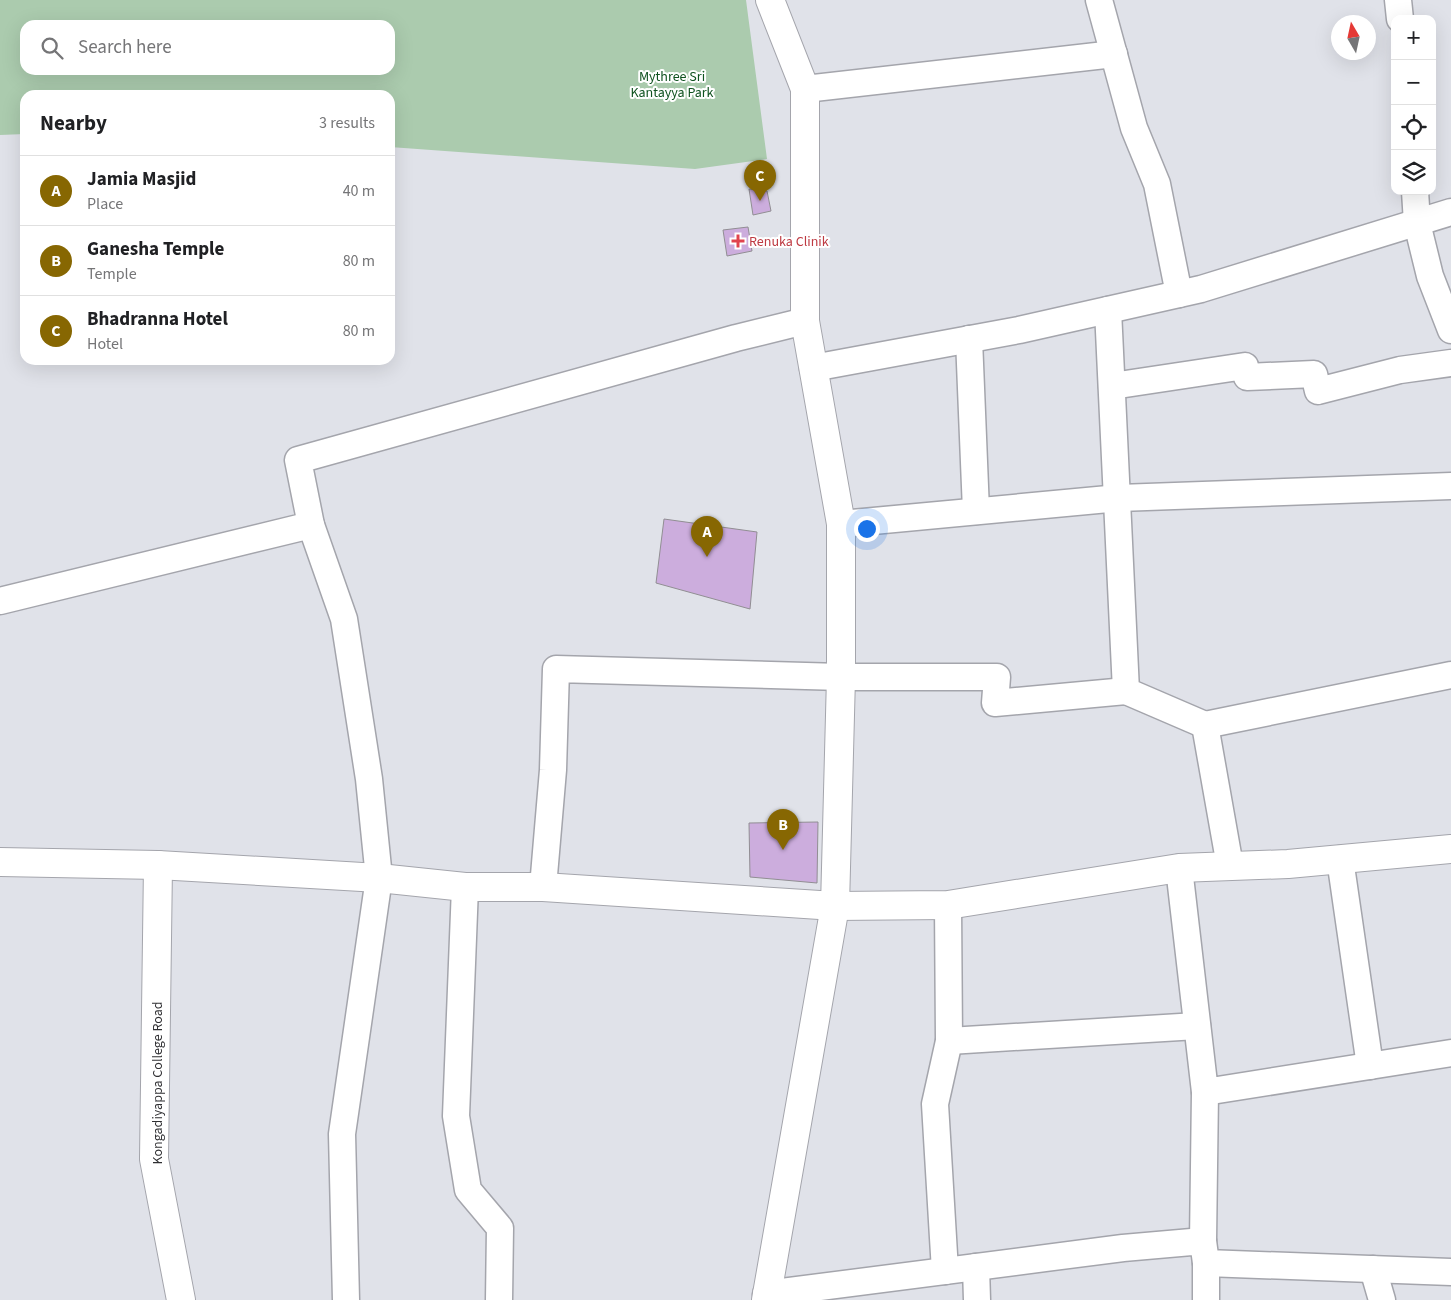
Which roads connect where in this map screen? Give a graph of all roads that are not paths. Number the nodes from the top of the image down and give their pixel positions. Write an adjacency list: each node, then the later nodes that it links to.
1 (770, 0): 6 (street)
2 (1100, 0): 5 (street)
3 (1398, 0): 4 (street)
4 (1400, 15)
5 (1114, 54): 6 (street); 10 (street)
6 (805, 89): 12 (street)
7 (1415, 195): 9 (street)
8 (1451, 212): 9 (street)
9 (1417, 223): 10 (street); 13 (street)
10 (1179, 294): 11 (street)
11 (1108, 310): 14 (street); 17 (street)
12 (805, 321): 16 (street); 22 (street)
13 (1451, 330)
14 (969, 339): 16 (street); 20 (street)
15 (1451, 363): 17 (street)
16 (813, 368): 21 (street)
17 (1112, 386): 19 (street)
18 (1451, 486): 19 (street)
19 (1118, 498): 20 (street); 26 (street)
20 (976, 511): 21 (street)
21 (841, 524): 25 (street)
22 (311, 525): 23 (street); 34 (street)
23 (0, 601)
24 (1451, 675): 27 (street)
25 (841, 677): 26 (street); 36 (street); 37 (street)
26 (1126, 691): 27 (street)
27 (1205, 725): 32 (street)
28 (1451, 848): 29 (street)
29 (1340, 859): 32 (street); 42 (street)
30 (0, 862): 31 (street)
31 (158, 865): 34 (street); 50 (street, Kongadiyappa College Road)
32 (1230, 866): 33 (street)
33 (1179, 868): 38 (street); 39 (street)
34 (379, 878): 35 (street); 51 (street)
35 (465, 887): 36 (street); 52 (street)
36 (543, 887): 37 (street)
37 (836, 906): 38 (street); 49 (street)
38 (948, 906): 40 (street)
39 (1197, 1026): 40 (street); 43 (street)
40 (949, 1041): 47 (street)
41 (1451, 1053): 42 (street)
42 (1370, 1066): 43 (street)
43 (1205, 1092): 44 (street)
44 (1205, 1252): 45 (street); 46 (street); 54 (street)
45 (976, 1267): 47 (street); 53 (street)
46 (1373, 1269): 48 (street); 55 (street)
47 (945, 1271): 49 (street)
48 (1451, 1272)
49 (766, 1297)
50 (181, 1300)
51 (346, 1300)
52 (499, 1300)
53 (977, 1300)
54 (1206, 1300)
55 (1382, 1300)

